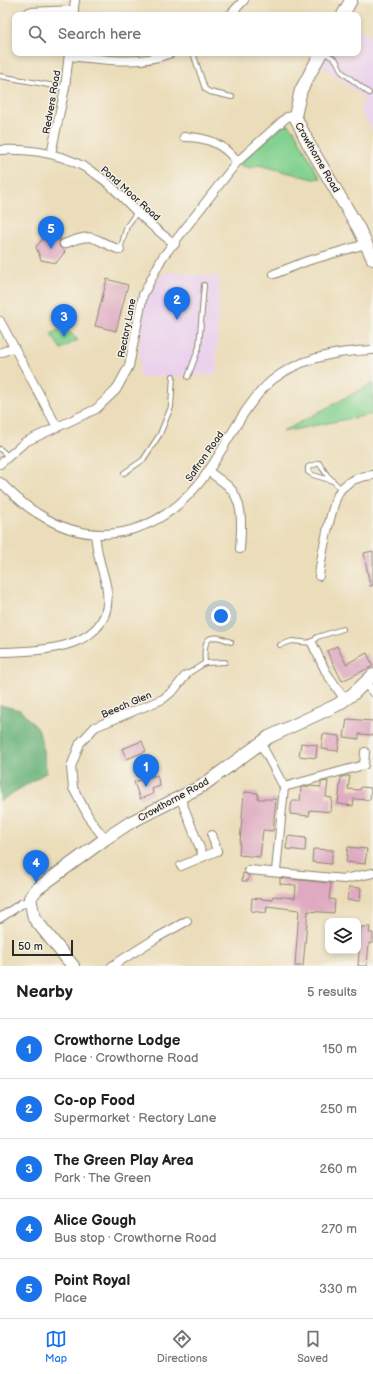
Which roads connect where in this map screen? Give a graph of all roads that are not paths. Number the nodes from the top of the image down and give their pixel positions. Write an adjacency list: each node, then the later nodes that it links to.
1 (75, 0): 4 (street)
2 (244, 0): 5 (street)
3 (352, 0): 6 (street)
4 (73, 12)
5 (233, 12)
6 (345, 12)
7 (69, 56): 14 (street, Redvers Road)
8 (84, 56): 9 (street)
9 (161, 56)
10 (194, 56): 16 (lane)
11 (318, 56): 17 (street, Crowthorne Road)
12 (330, 56): 15 (lane)
13 (0, 76): 14 (lane)
14 (65, 88): 20 (street, Redvers Road)
15 (369, 93)
16 (232, 97)
17 (295, 116): 21 (street, Rectory Lane); 25 (street, Crowthorne Road)
18 (184, 137): 21 (street)
19 (0, 150): 20 (street, Pond Moor Road)
20 (51, 154): 22 (street, Pond Moor Road)
21 (237, 162): 24 (street, Rectory Lane)
22 (137, 212): 24 (street, Pond Moor Road); 26 (lane)
23 (64, 244): 26 (street)
24 (175, 244): 36 (street, Rectory Lane)
25 (366, 244): 27 (street, Crowthorne Road); 28 (street)
26 (120, 250)
27 (373, 259)
28 (274, 274)
29 (204, 286): 35 (lane)
30 (0, 321): 31 (street)
31 (14, 347): 33 (street); 36 (street)
32 (373, 350): 40 (street, Saffron Road)
33 (0, 353)
34 (173, 376): 41 (lane)
35 (188, 378)
36 (57, 427): 38 (street, Rectory Lane)
37 (0, 449): 38 (lane)
38 (8, 456): 39 (street, Rectory Lane)
39 (0, 464)
40 (208, 471): 46 (street, Saffron Road); 47 (street)
41 (124, 473)
42 (373, 475): 45 (street)
43 (0, 482): 46 (street, Saffron Road)
44 (333, 482): 44 (lane); 45 (lane)
45 (341, 489): 48 (street)
46 (95, 534): 53 (street)
47 (240, 549)
48 (311, 566)
49 (343, 629): 51 (lane)
50 (231, 642): 55 (lane)
51 (312, 643): 52 (lane); 58 (street)
52 (280, 645)
53 (0, 652)
54 (225, 662): 55 (lane)
55 (205, 663): 56 (lane)
56 (186, 675): 64 (street, Beech Glen)
57 (370, 683): 58 (street, Crowthorne Road)
58 (345, 700): 59 (street, Crowthorne Road)
59 (260, 742): 61 (street); 62 (street, Crowthorne Road)
60 (365, 752): 61 (street)
61 (284, 787): 68 (street)
62 (180, 797): 64 (street, Crowthorne Road); 65 (street)
63 (212, 835): 65 (street)
64 (105, 839): 70 (street, Crowthorne Road)
65 (203, 856): 66 (street)
66 (181, 866)
67 (249, 870): 68 (street)
68 (276, 871): 69 (street)
69 (373, 872)
70 (30, 902): 71 (street); 73 (street)
71 (1, 916)
72 (187, 921): 74 (street)
73 (73, 966)
74 (112, 966)

